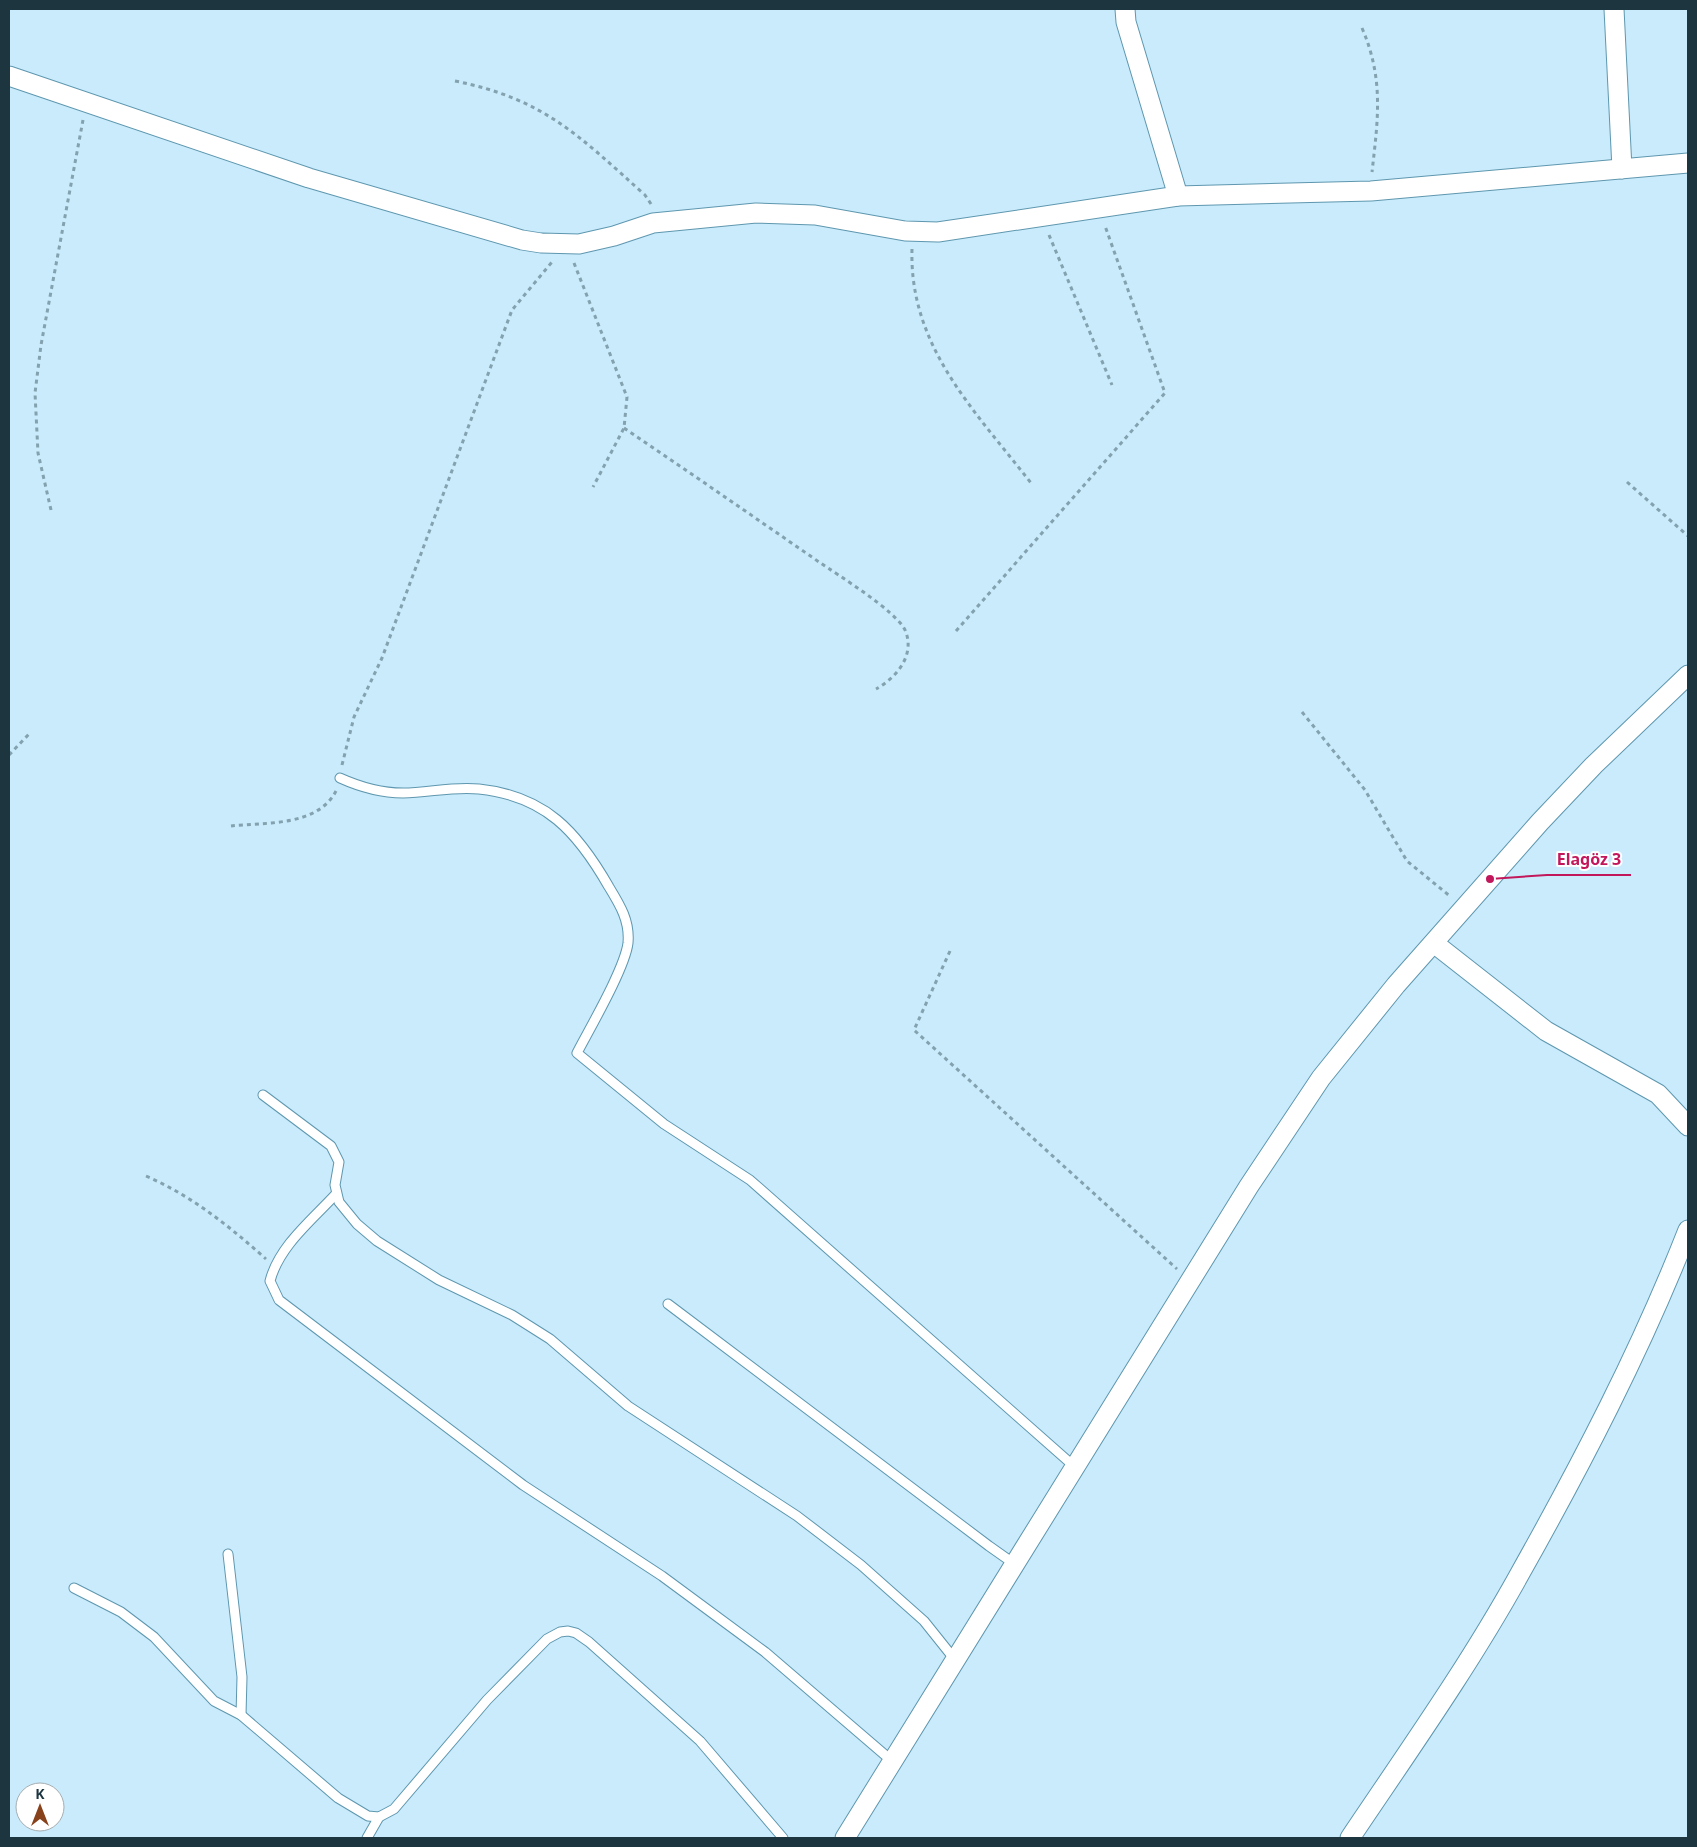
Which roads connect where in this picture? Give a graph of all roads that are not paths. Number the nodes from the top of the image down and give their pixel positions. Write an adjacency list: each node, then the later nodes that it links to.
1 (1125, 9): 6 (street)
2 (1614, 9): 5 (street)
3 (9, 76): 6 (street)
4 (1688, 163): 5 (street)
5 (1622, 169): 6 (street)
6 (1178, 196)
7 (1688, 675): 9 (street)
8 (340, 778): 15 (lane)
9 (1435, 944): 11 (street); 15 (street)
10 (263, 1094): 12 (lane)
11 (1688, 1126)
12 (336, 1194): 19 (lane); 21 (lane)
13 (1688, 1230): 26 (street)
14 (668, 1304): 17 (lane)
15 (1076, 1468): 17 (street)
16 (228, 1554): 20 (lane)
17 (1016, 1565): 19 (street)
18 (74, 1588): 20 (lane)
19 (956, 1661): 21 (street)
20 (241, 1715): 22 (lane)
21 (892, 1761): 25 (street)
22 (379, 1817): 23 (lane); 24 (lane)
23 (367, 1838)
24 (783, 1838)
25 (845, 1838)
26 (1350, 1838)

